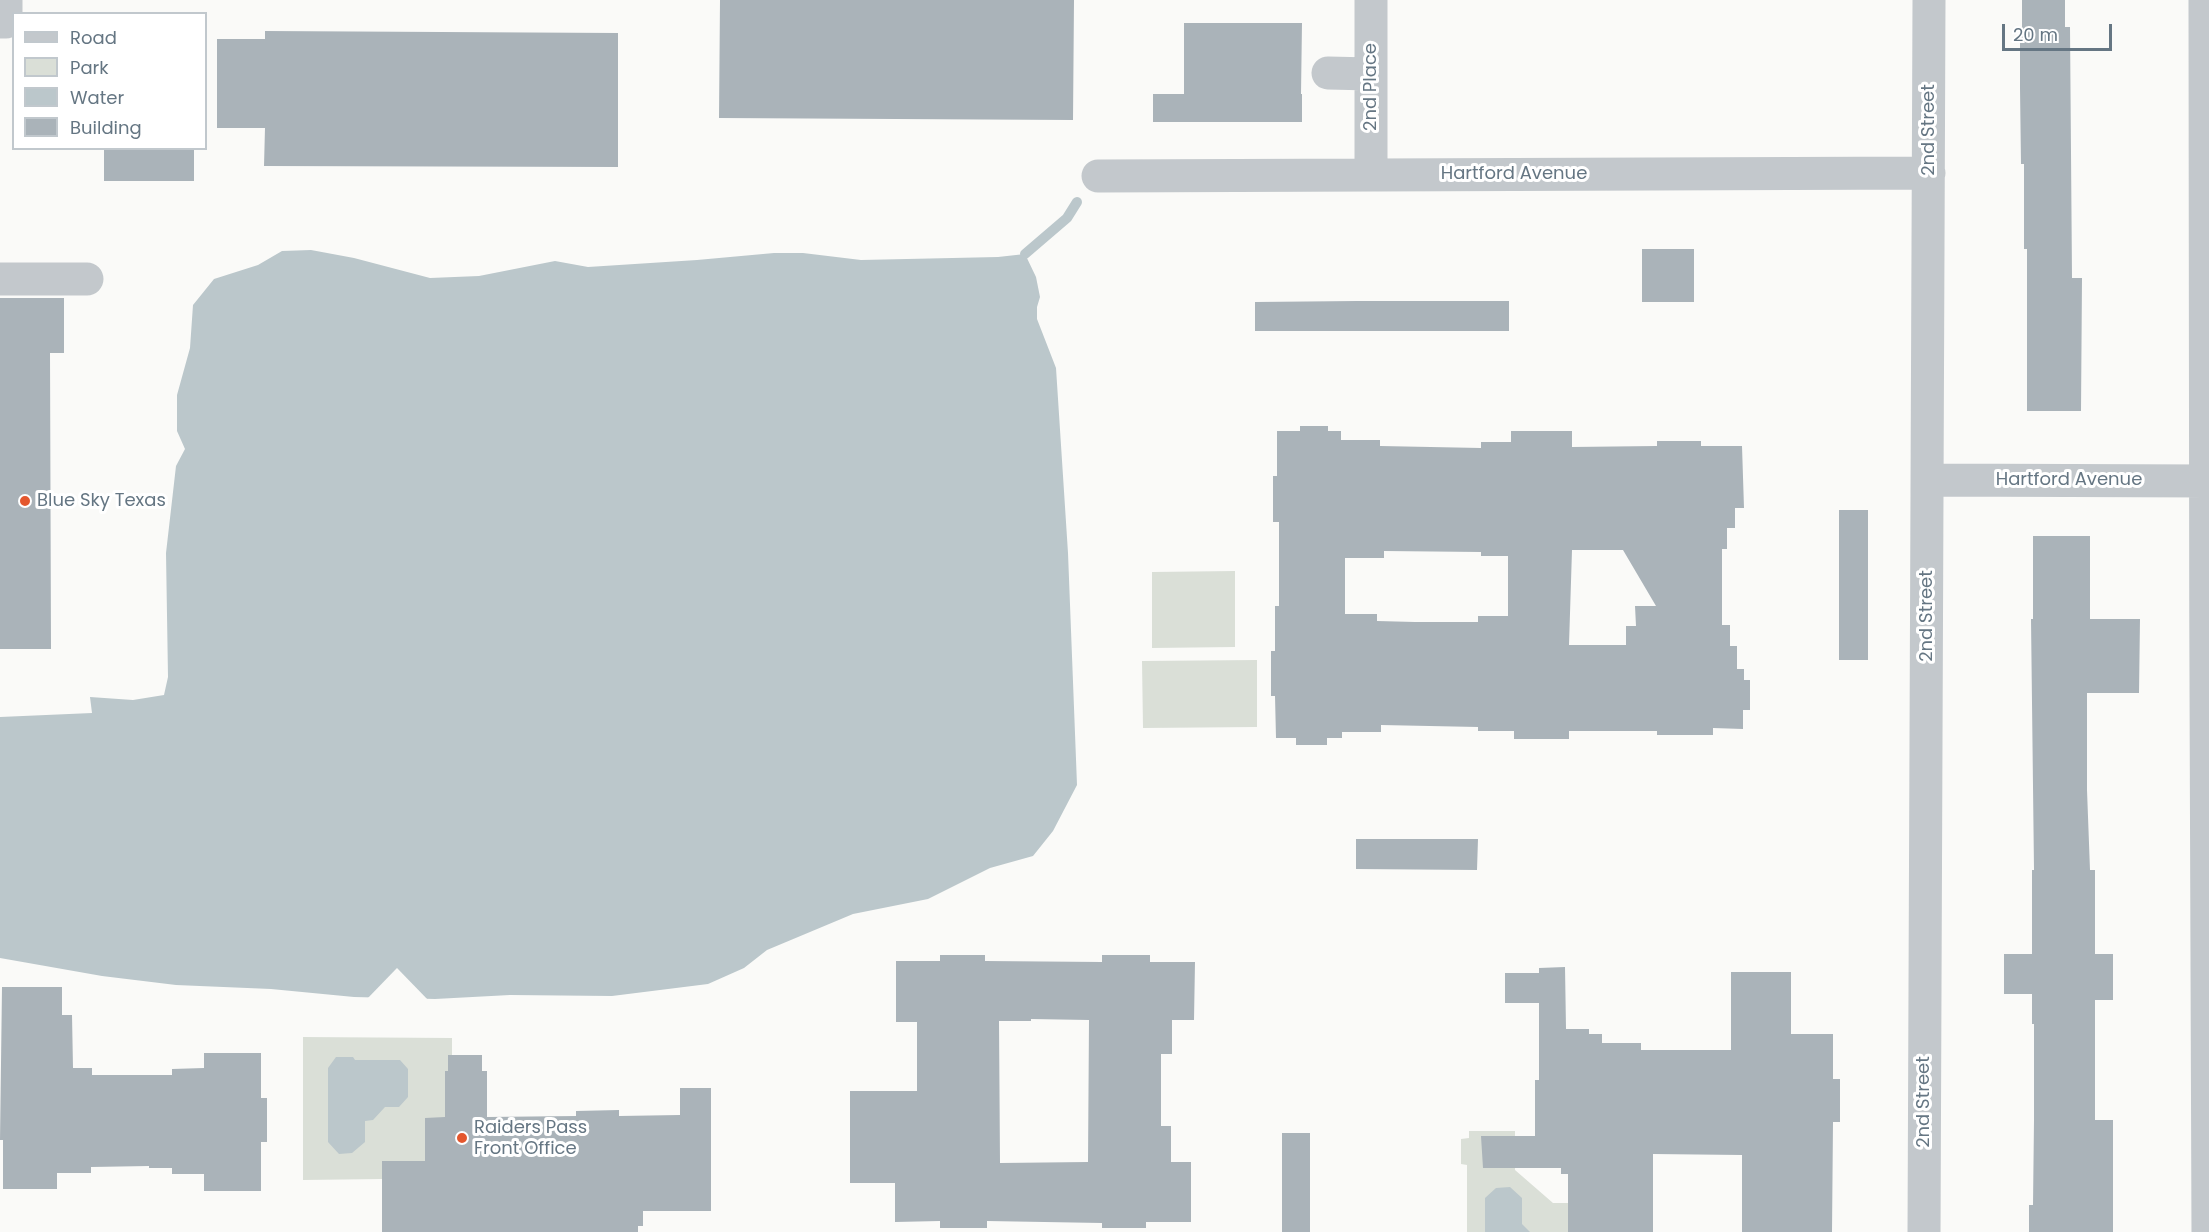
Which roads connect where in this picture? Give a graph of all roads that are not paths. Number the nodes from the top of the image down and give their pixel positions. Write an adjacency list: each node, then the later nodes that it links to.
1 (6, 0): 5 (street)
2 (1371, 0): 7 (street, 2nd Place)
3 (1929, 0): 8 (street, 2nd Street)
4 (2205, 0): 14 (street)
5 (0, 22)
6 (1328, 74): 7 (street)
7 (1371, 74): 9 (street, 2nd Place)
8 (1929, 173): 9 (street, Hartford Avenue); 13 (street, 2nd Street)
9 (1371, 175): 10 (street, Hartford Avenue)
10 (1098, 176)
11 (0, 279): 12 (street)
12 (87, 279)
13 (1928, 480): 14 (street, Hartford Avenue); 15 (street, 2nd Street)
14 (2207, 480): 16 (street)
15 (1924, 1232)
16 (2208, 1232)

